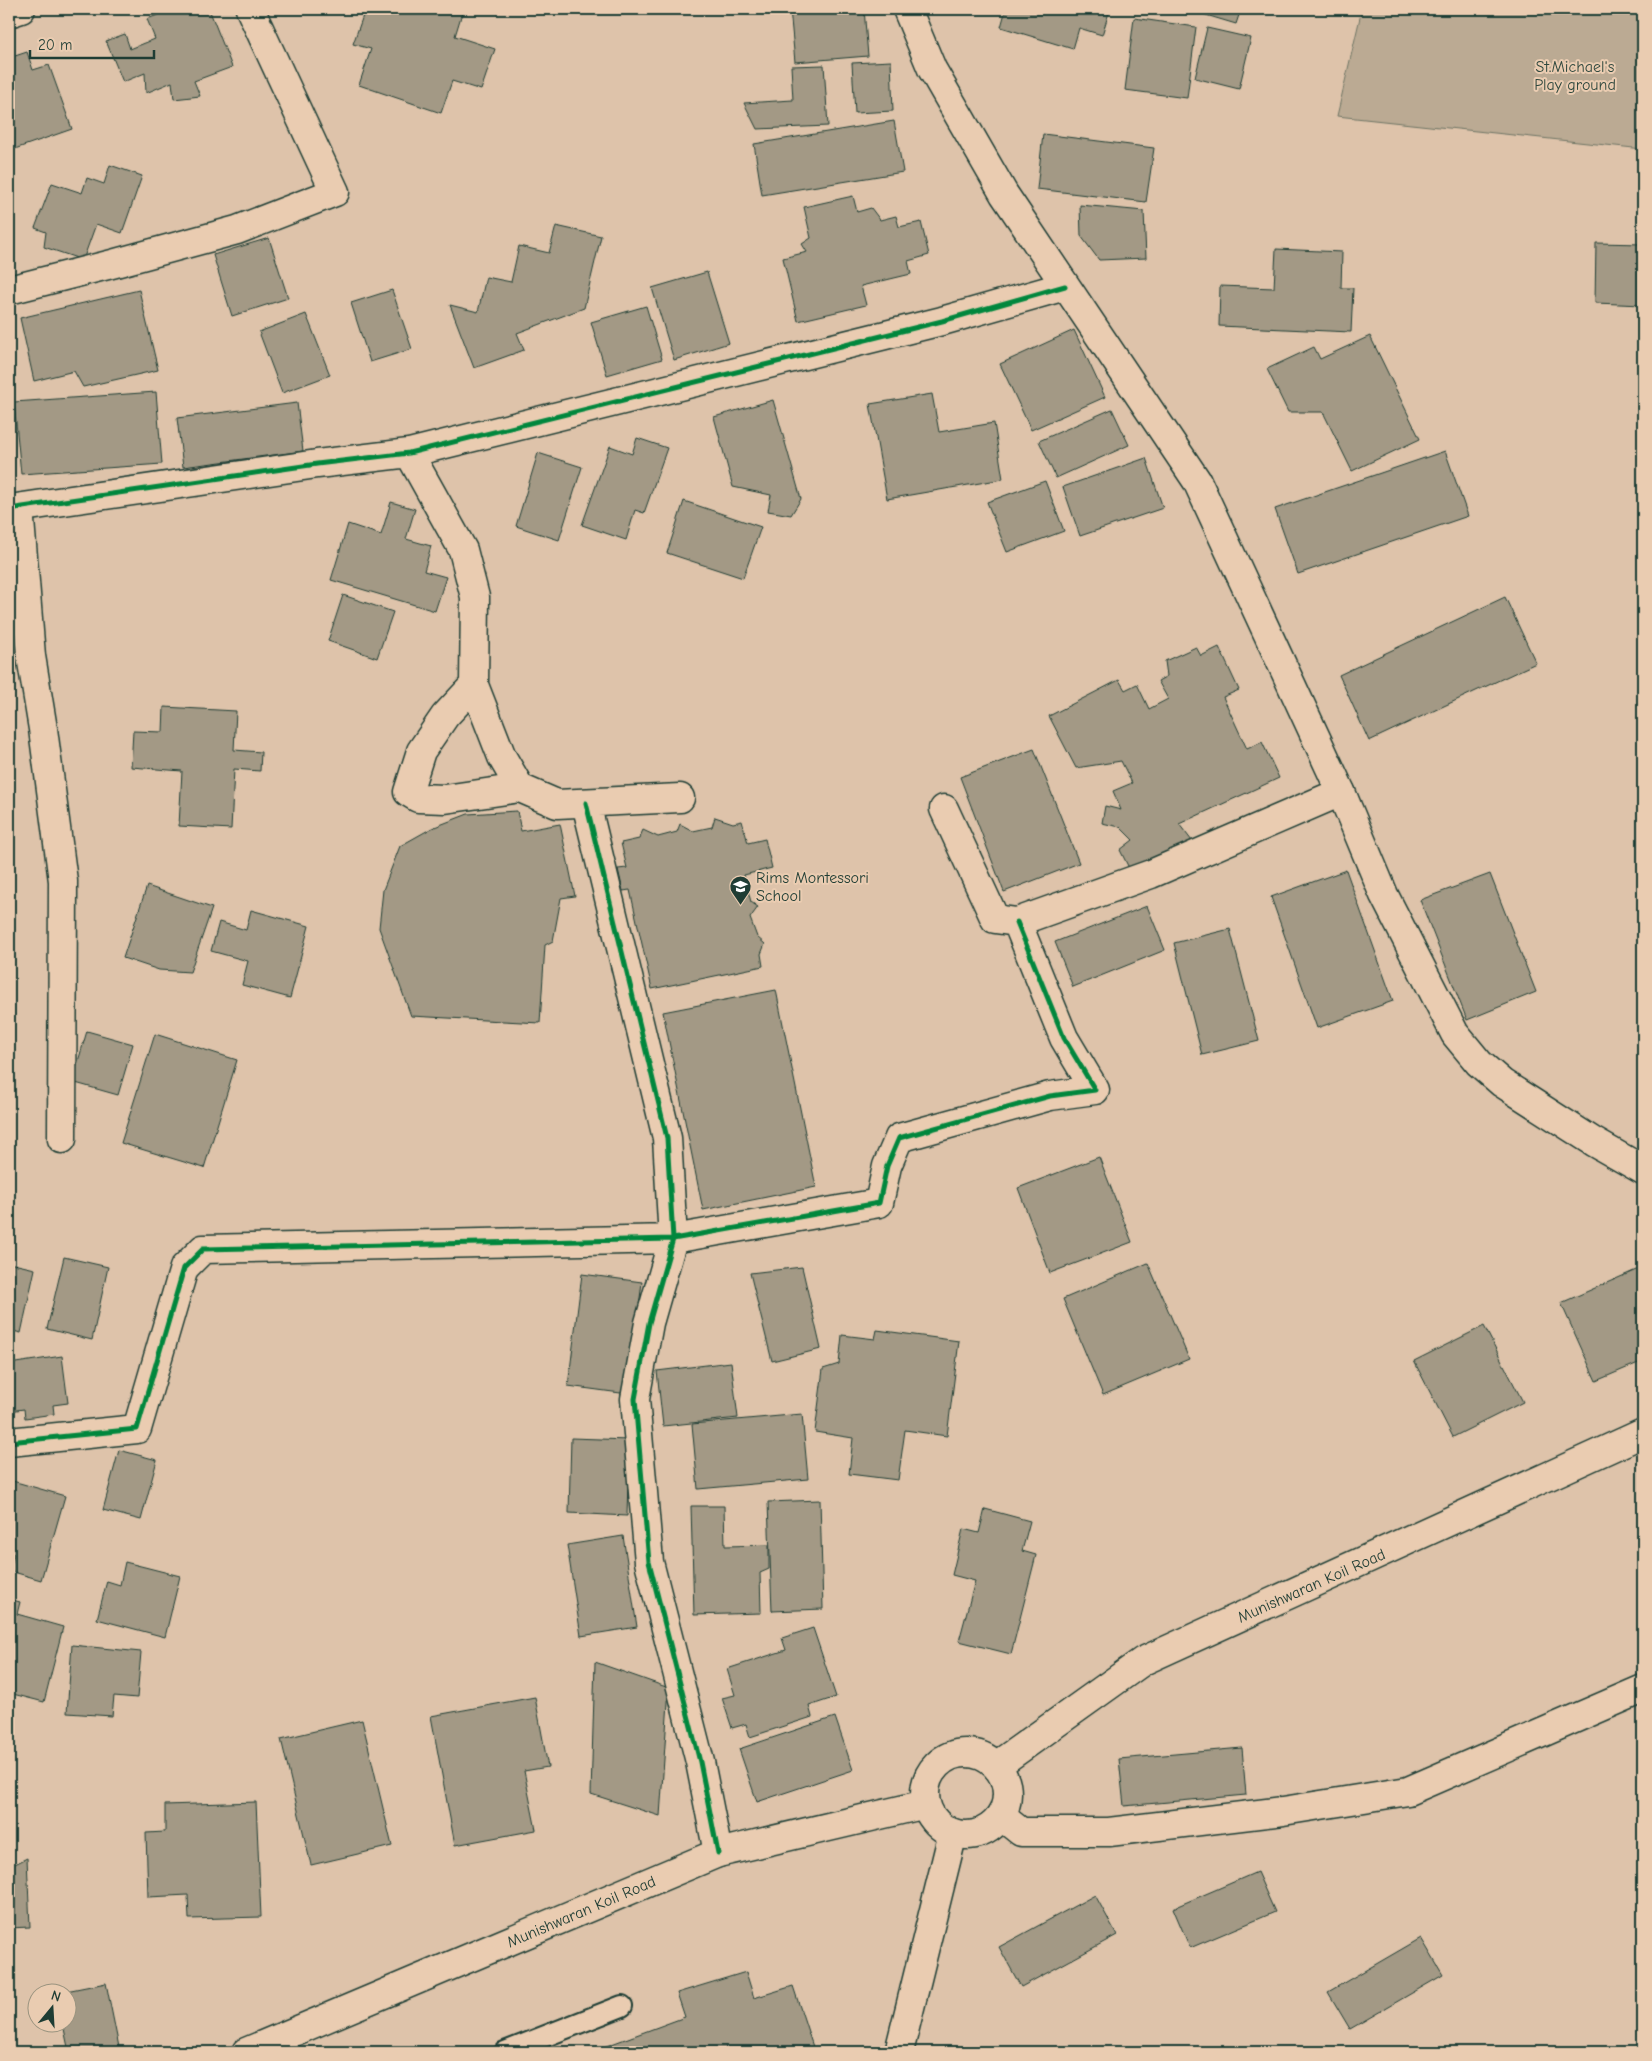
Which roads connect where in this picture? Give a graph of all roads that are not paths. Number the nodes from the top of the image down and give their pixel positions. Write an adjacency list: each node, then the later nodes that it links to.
1 (22, 9): 4 (street)
2 (250, 9): 6 (street)
3 (907, 9): 5 (street)
4 (9, 14)
5 (1065, 286): 7 (street); 11 (street)
6 (9, 290)
7 (409, 453): 8 (street); 9 (street)
8 (14, 508): 16 (street)
9 (474, 685): 10 (street); 10 (street)
10 (520, 788): 13 (street)
11 (1341, 792): 15 (street); 17 (street)
12 (680, 798): 13 (street)
13 (586, 803): 18 (street)
14 (944, 809): 15 (street)
15 (1017, 922): 18 (street)
16 (62, 1139)
17 (1643, 1170)
18 (673, 1239): 20 (street); 26 (street)
19 (1643, 1433): 22 (street, Munishwaran Koil Road)
20 (9, 1442)
21 (1643, 1689): 24 (street)
22 (996, 1766): 23 (street); 24 (street)
23 (926, 1804): 25 (street); 26 (street, Munishwaran Koil Road)
24 (1000, 1816): 25 (street)
25 (953, 1833): 30 (street)
26 (718, 1853): 28 (street, Munishwaran Koil Road)
27 (622, 2006): 29 (lane)
28 (252, 2051)
29 (505, 2052)
30 (899, 2052)

